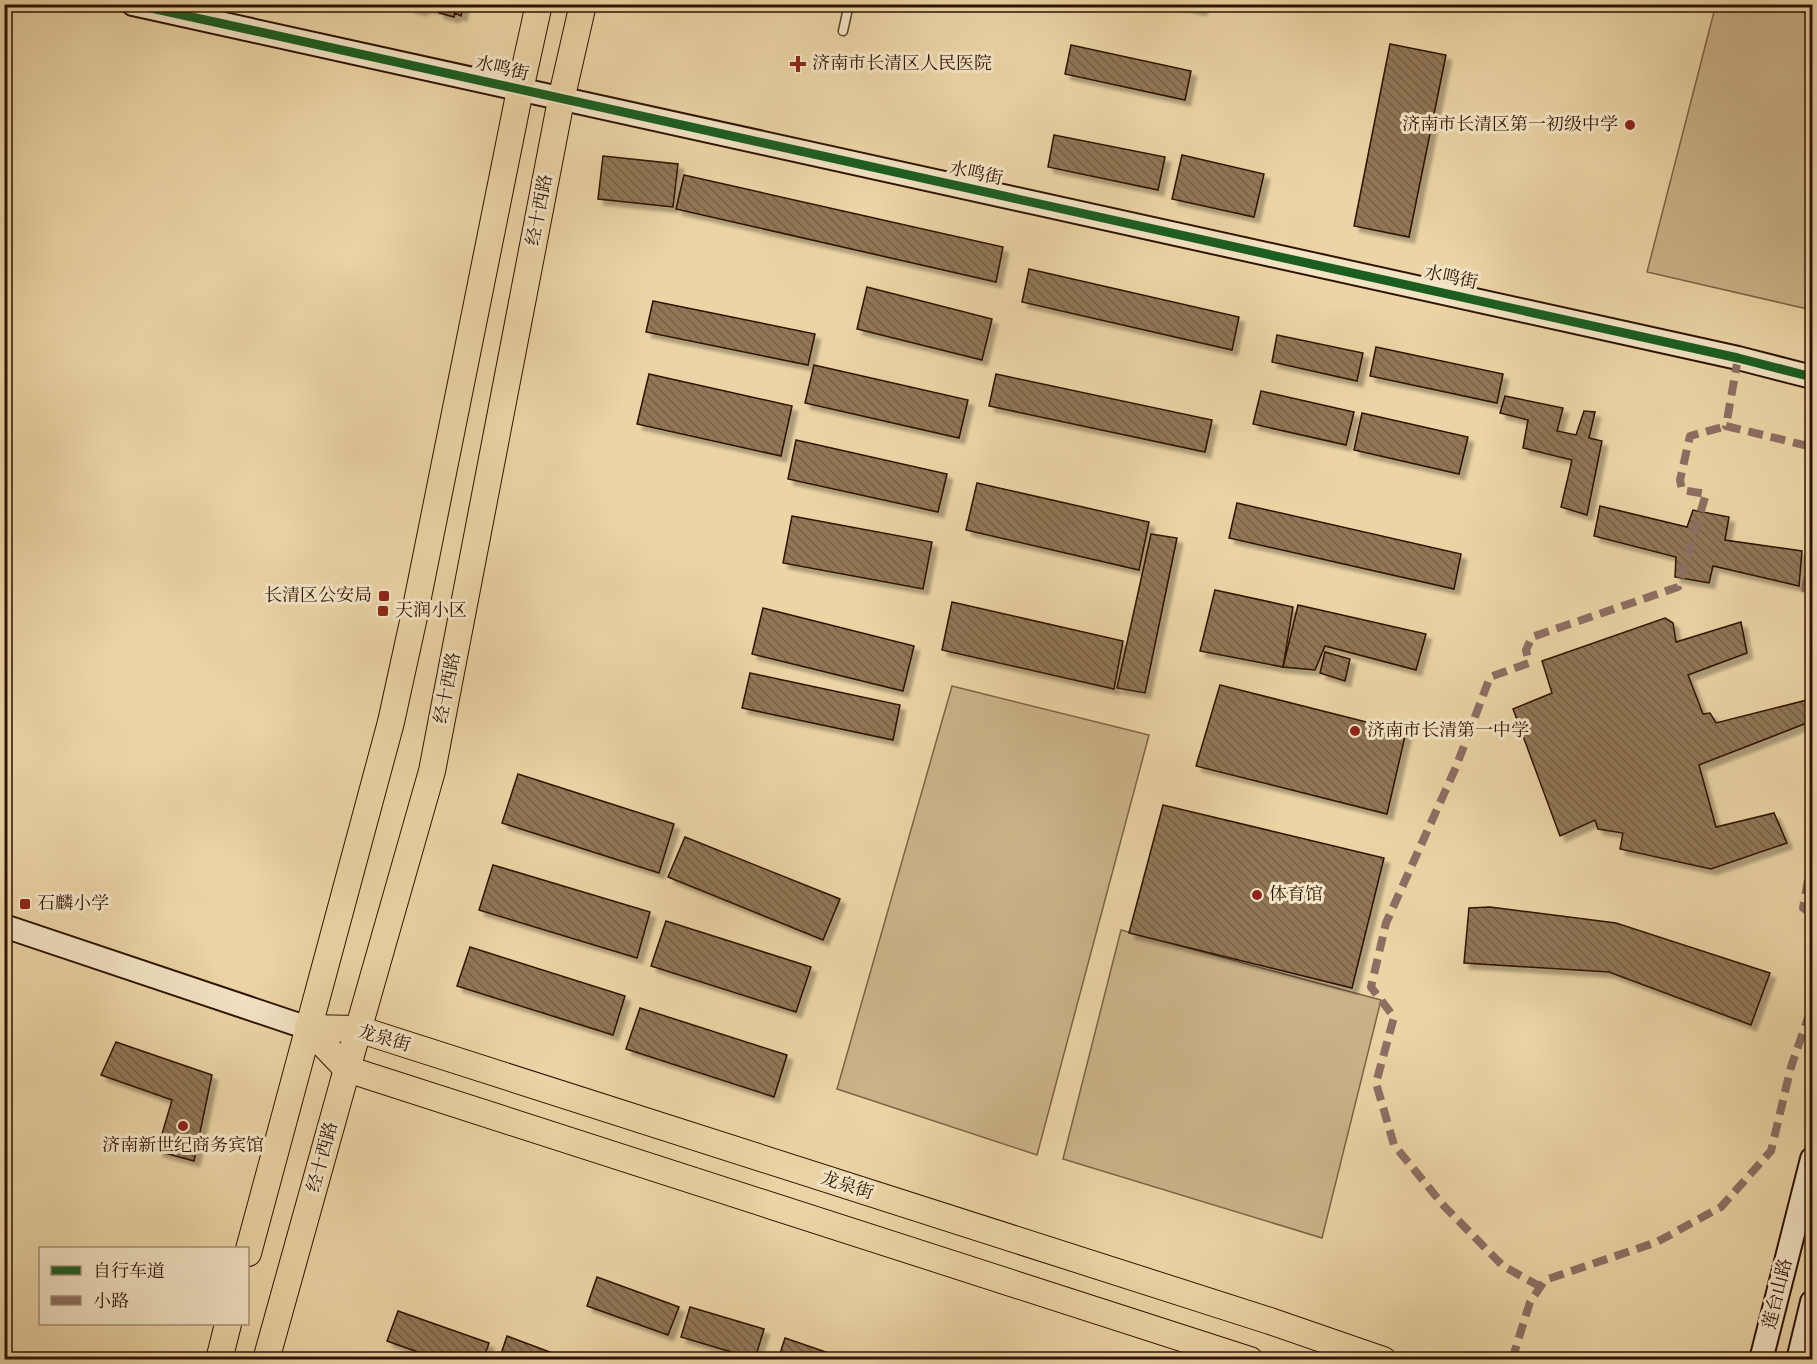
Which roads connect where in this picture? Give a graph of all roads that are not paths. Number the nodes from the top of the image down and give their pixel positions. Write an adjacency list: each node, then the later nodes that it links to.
1 (133, 4): 6 (street, 水鸣街)
2 (539, 4): 6 (main road)
3 (583, 4): 7 (main road, 经十西路)
4 (849, 4): 5 (lane)
5 (843, 31)
6 (520, 90): 7 (street, 水鸣街); 10 (main road)
7 (561, 100): 8 (street, 水鸣街); 11 (main road, 经十西路)
8 (1812, 377)
9 (4, 926): 10 (street, 龙泉街)
10 (308, 1028): 11 (main road, 龙泉街); 12 (main road, 龙泉街); 14 (main road)
11 (358, 1029): 12 (main road, 经十西路); 20 (main road, 龙泉街)
12 (347, 1069): 18 (main road, 经十西路); 19 (main road, 龙泉街)
13 (1812, 1159): 21 (street, 莲台山路)
14 (249, 1248)
15 (1812, 1302): 22 (street, 莲台山路)
16 (228, 1325): 17 (main road)
17 (219, 1359)
18 (266, 1359)
19 (1250, 1359)
20 (1383, 1359)
21 (1761, 1359)
22 (1798, 1359)

